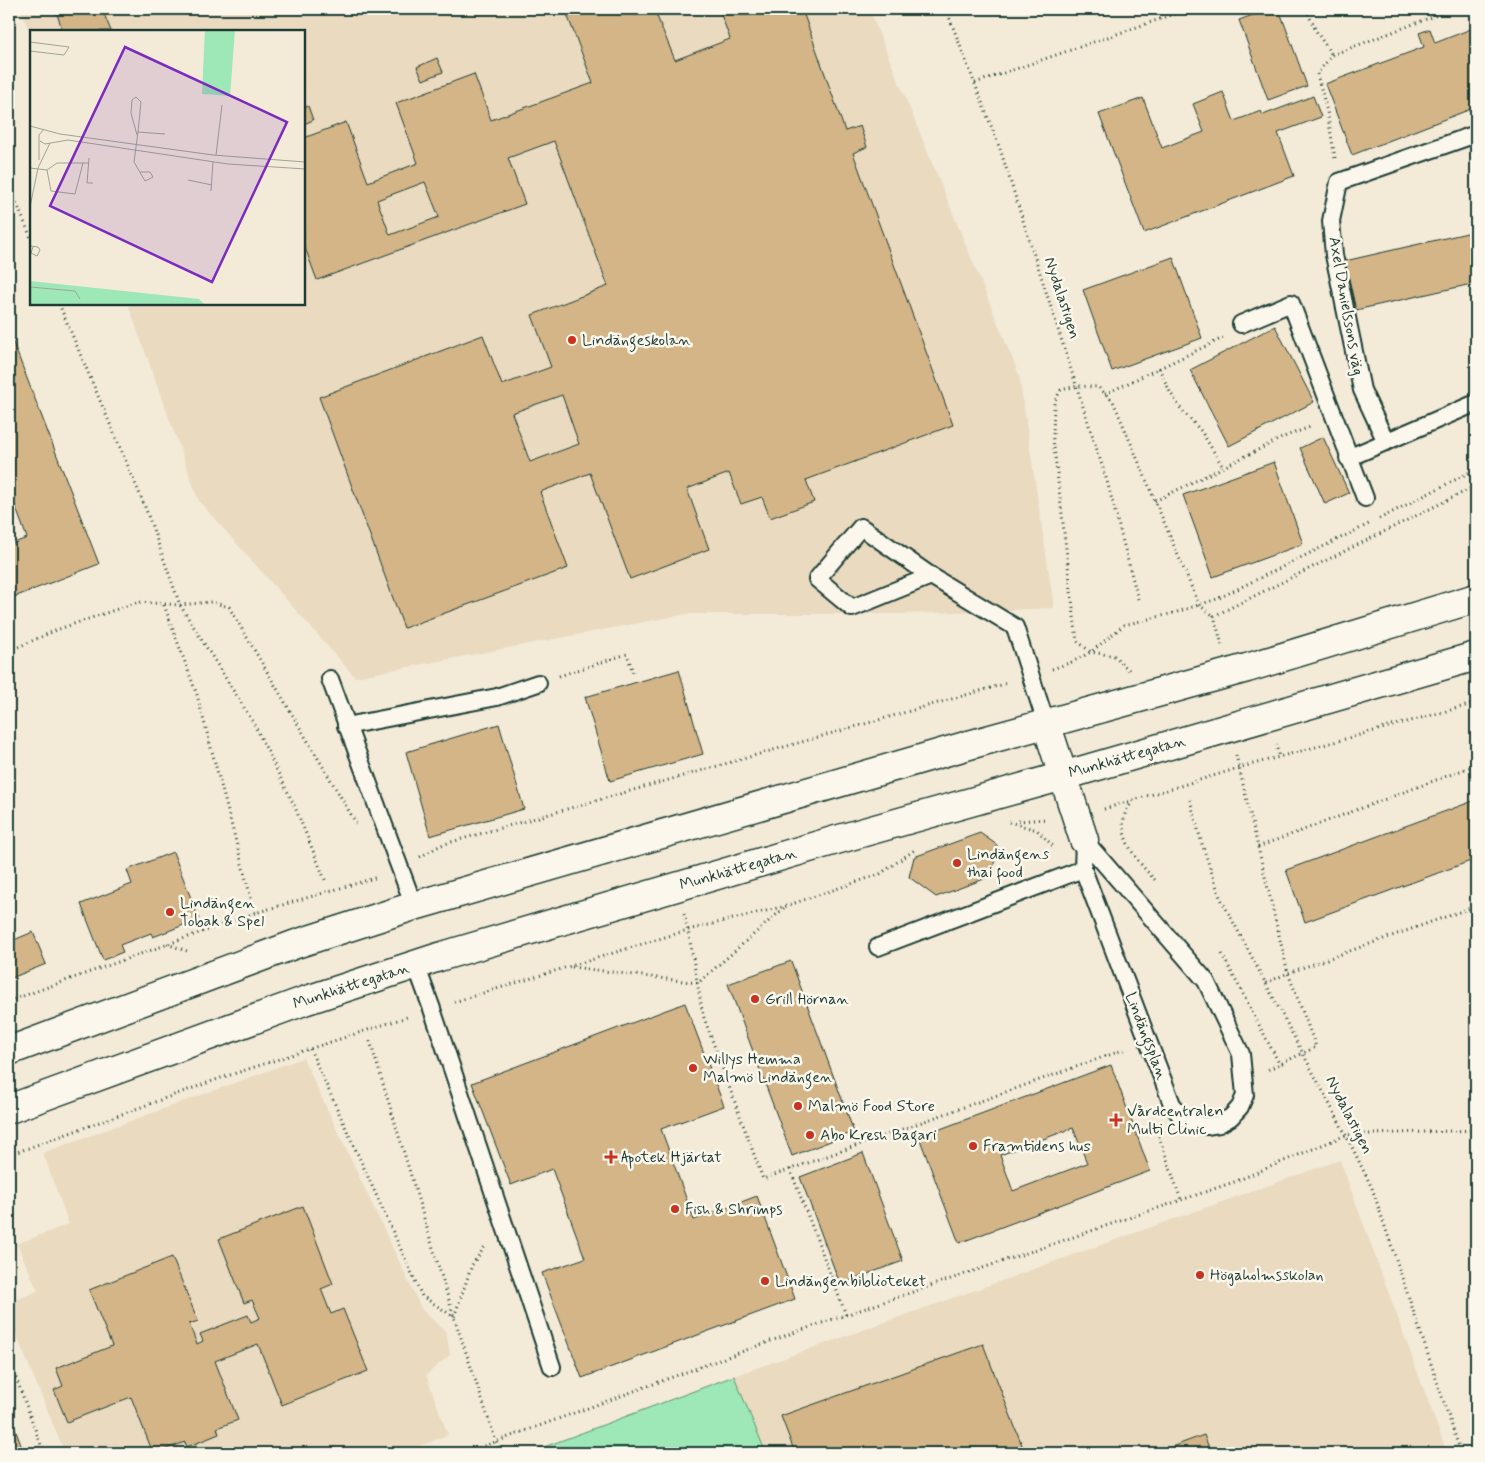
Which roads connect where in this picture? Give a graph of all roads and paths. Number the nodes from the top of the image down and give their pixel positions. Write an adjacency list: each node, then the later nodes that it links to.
1 (946, 9): 6 (path, Nydalastigen)
2 (1189, 9): 6 (path)
3 (1306, 9): 5 (path)
4 (1454, 9): 5 (path)
5 (1332, 55): 8 (path)
6 (975, 83): 14 (path, Nydalastigen)
7 (1476, 134): 8 (lane)
8 (1340, 182): 18 (lane, Axel Danielssons väg)
9 (9, 185): 10 (path)
10 (30, 236)
11 (59, 305): 30 (path)
12 (1241, 324): 13 (path); 17 (lane)
13 (1159, 368): 15 (path); 20 (path)
14 (1077, 386): 15 (path); 27 (path, Nydalastigen); 34 (path)
15 (1106, 394): 24 (path)
16 (1476, 403): 18 (lane)
17 (1334, 418): 19 (lane); 20 (path)
18 (1386, 442): 19 (lane)
19 (1348, 458): 23 (lane)
20 (1223, 467): 24 (path)
21 (1476, 470): 29 (path)
22 (1476, 486): 31 (path)
23 (1365, 498)
24 (1155, 501): 29 (path)
25 (931, 576): 25 (lane); 38 (lane)
26 (1476, 598): 42 (street)
27 (1138, 599)
28 (164, 604): 30 (path); 33 (path); 67 (path)
29 (1199, 605): 31 (path); 34 (path)
30 (180, 606): 55 (path); 62 (path)
31 (1214, 616): 32 (path)
32 (1223, 648)
33 (9, 650)
34 (1091, 652): 36 (path); 38 (path)
35 (1476, 656): 49 (street, Munkhättegatan)
36 (1131, 672)
37 (634, 676): 40 (path)
38 (1032, 676): 42 (lane); 59 (path)
39 (330, 679): 43 (lane)
40 (538, 683): 43 (lane)
41 (1476, 703): 46 (path)
42 (1046, 723): 49 (street, Lindängsplan); 64 (street)
43 (346, 726): 59 (lane)
44 (1276, 744): 46 (path)
45 (1236, 756): 48 (path)
46 (1280, 757): 48 (path)
47 (1476, 765): 56 (path)
48 (1239, 768): 50 (path); 56 (path)
49 (1063, 776): 54 (street, Lindängsplan); 63 (street, Munkhättegatan)
50 (1133, 800): 54 (path); 61 (path)
51 (1190, 800): 75 (path, Nydalastigen)
52 (1008, 822): 53 (path); 54 (path); 60 (path)
53 (1002, 824)
54 (1080, 829): 58 (lane, Lindängsplan); 84 (lane, Lindängsplan)
55 (360, 830)
56 (1258, 847): 73 (path)
57 (919, 848): 65 (path)
58 (1083, 869): 60 (lane); 84 (lane, Lindängsplan)
59 (400, 870): 64 (lane); 67 (path)
60 (1064, 876): 69 (lane)
61 (1155, 880)
62 (326, 882)
63 (675, 887): 68 (path); 71 (street, Munkhättegatan)
64 (414, 906): 80 (street)
65 (786, 906): 68 (path); 74 (path)
66 (1476, 906): 73 (path)
67 (255, 913): 76 (path)
68 (688, 930): 72 (path); 74 (path)
69 (878, 947)
70 (1222, 954): 83 (path)
71 (416, 965): 77 (lane); 85 (street, Munkhättegatan)
72 (569, 967): 74 (path); 77 (path)
73 (1288, 973): 75 (path); 81 (path)
74 (698, 983): 90 (path)
75 (1266, 983): 81 (path, Nydalastigen)
76 (9, 1001)
77 (432, 1009): 79 (path); 92 (lane)
78 (370, 1041): 94 (path)
79 (310, 1049): 89 (path); 94 (path)
80 (9, 1051)
81 (1303, 1053): 83 (path); 88 (path, Nydalastigen)
82 (1130, 1057): 90 (path)
83 (1280, 1065): 84 (path)
84 (1245, 1082)
85 (9, 1109)
86 (1152, 1118): 91 (path)
87 (1476, 1130): 88 (path)
88 (1346, 1135): 91 (path); 101 (path, Nydalastigen)
89 (9, 1154)
90 (790, 1169): 93 (path)
91 (1181, 1200): 93 (path)
92 (503, 1219): 94 (path); 96 (lane)
93 (846, 1315): 97 (path)
94 (454, 1317): 97 (path)
95 (9, 1359): 98 (path)
96 (552, 1367)
97 (496, 1442): 99 (path); 100 (path)
98 (44, 1453)
99 (465, 1453)
100 (500, 1453)
101 (1461, 1453)

